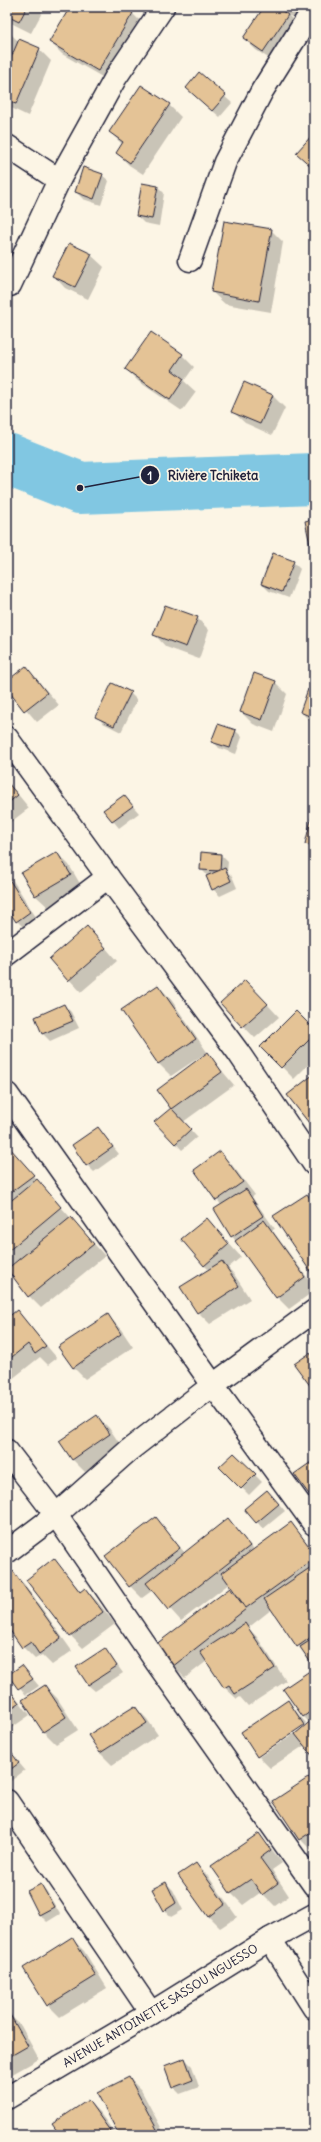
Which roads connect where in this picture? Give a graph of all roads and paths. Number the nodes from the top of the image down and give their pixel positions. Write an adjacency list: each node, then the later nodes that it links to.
1 (159, 8): 4 (street)
2 (314, 8): 5 (street)
3 (7, 146): 4 (street)
4 (59, 180): 6 (street)
5 (190, 260)
6 (10, 285)
7 (7, 738): 8 (street)
8 (108, 877): 9 (street); 11 (street)
9 (7, 954)
10 (7, 1094): 13 (street)
11 (314, 1164)
12 (314, 1311): 13 (street)
13 (213, 1385): 15 (street); 16 (street)
14 (7, 1451): 15 (street)
15 (56, 1515): 17 (street); 19 (street)
16 (314, 1524)
17 (7, 1552)
18 (7, 1801): 23 (street)
19 (314, 1885)
20 (314, 1915): 21 (street, AVENUE ANTOINETTE SASSOU NGUESSO)
21 (270, 1939): 22 (street); 23 (street, AVENUE ANTOINETTE SASSOU NGUESSO)
22 (314, 2008)
23 (151, 2013): 24 (street, AVENUE ANTOINETTE SASSOU NGUESSO)
24 (7, 2098)

